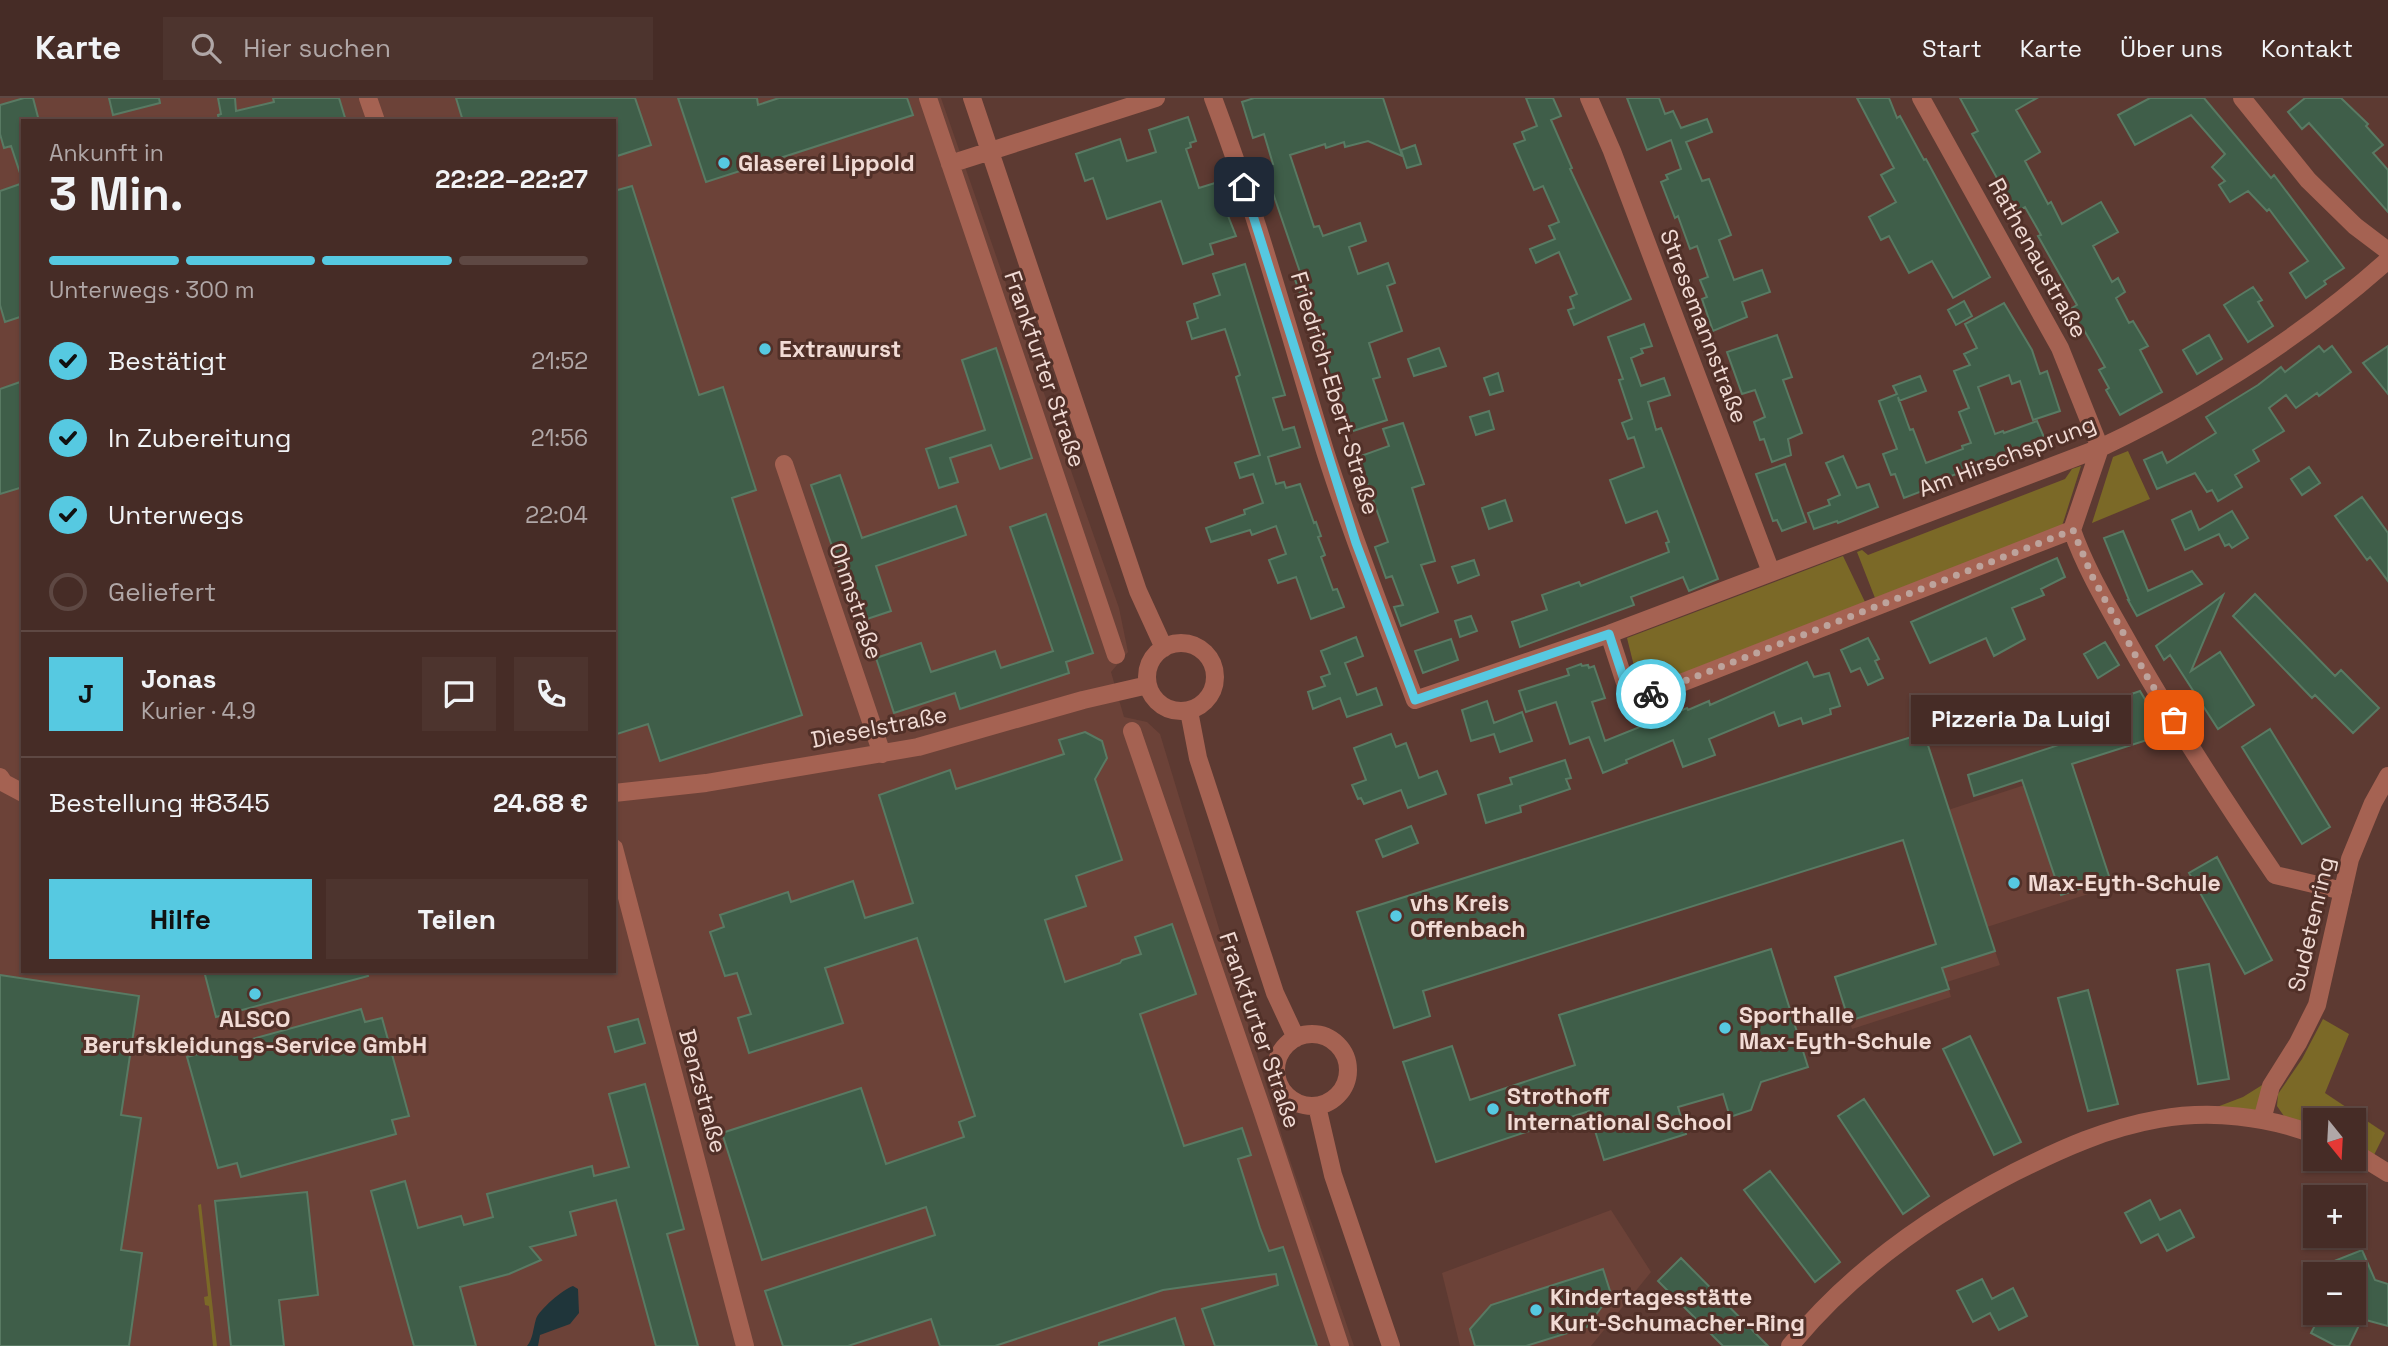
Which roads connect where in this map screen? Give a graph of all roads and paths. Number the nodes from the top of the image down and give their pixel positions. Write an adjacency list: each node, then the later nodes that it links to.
1 (368, 98): 9 (street)
2 (928, 98): 11 (street, Frankfurter Straße)
3 (972, 98): 10 (street, Frankfurter Straße)
4 (1156, 98): 10 (street)
5 (1213, 98): 22 (street, Friedrich-Ebert-Straße)
6 (1588, 98): 17 (street, Stresemannstraße)
7 (1921, 98): 14 (street, Rathenaustraße)
8 (2242, 98): 12 (street)
9 (375, 119)
10 (990, 152): 11 (street); 19 (street, Frankfurter Straße)
11 (950, 164): 20 (street, Frankfurter Straße)
12 (2388, 251)
13 (2388, 260): 14 (street, Am Hirschsprung)
14 (2100, 447): 16 (street); 17 (street, Am Hirschsprung)
15 (784, 464): 25 (street, Ohmstraße)
16 (2073, 530): 18 (street); 31 (street)
17 (1771, 572): 18 (street, Am Hirschsprung)
18 (1609, 634): 22 (street, Am Hirschsprung)
19 (1164, 648): 21 (street); 23 (street)
20 (1116, 655)
21 (1148, 685): 23 (street); 25 (street, Dieselstraße)
22 (1415, 700)
23 (1189, 711): 32 (street, Frankfurter Straße)
24 (1132, 732): 40 (street, Frankfurter Straße)
25 (882, 754): 29 (street, Dieselstraße)
26 (2388, 776): 31 (street, Sudetenring)
27 (0, 778): 28 (street)
28 (21, 792)
29 (616, 793)
30 (616, 856): 39 (street, Benzstraße)
31 (2343, 891): 34 (street, Sudetenring)
32 (1296, 1038): 33 (street); 33 (street)
33 (1317, 1106): 38 (street, Frankfurter Straße)
34 (2262, 1120): 35 (street); 41 (street)
35 (2303, 1132)
36 (2366, 1159): 37 (street)
37 (2388, 1173)
38 (1385, 1341)
39 (745, 1346)
40 (1340, 1346)
41 (1790, 1346)

